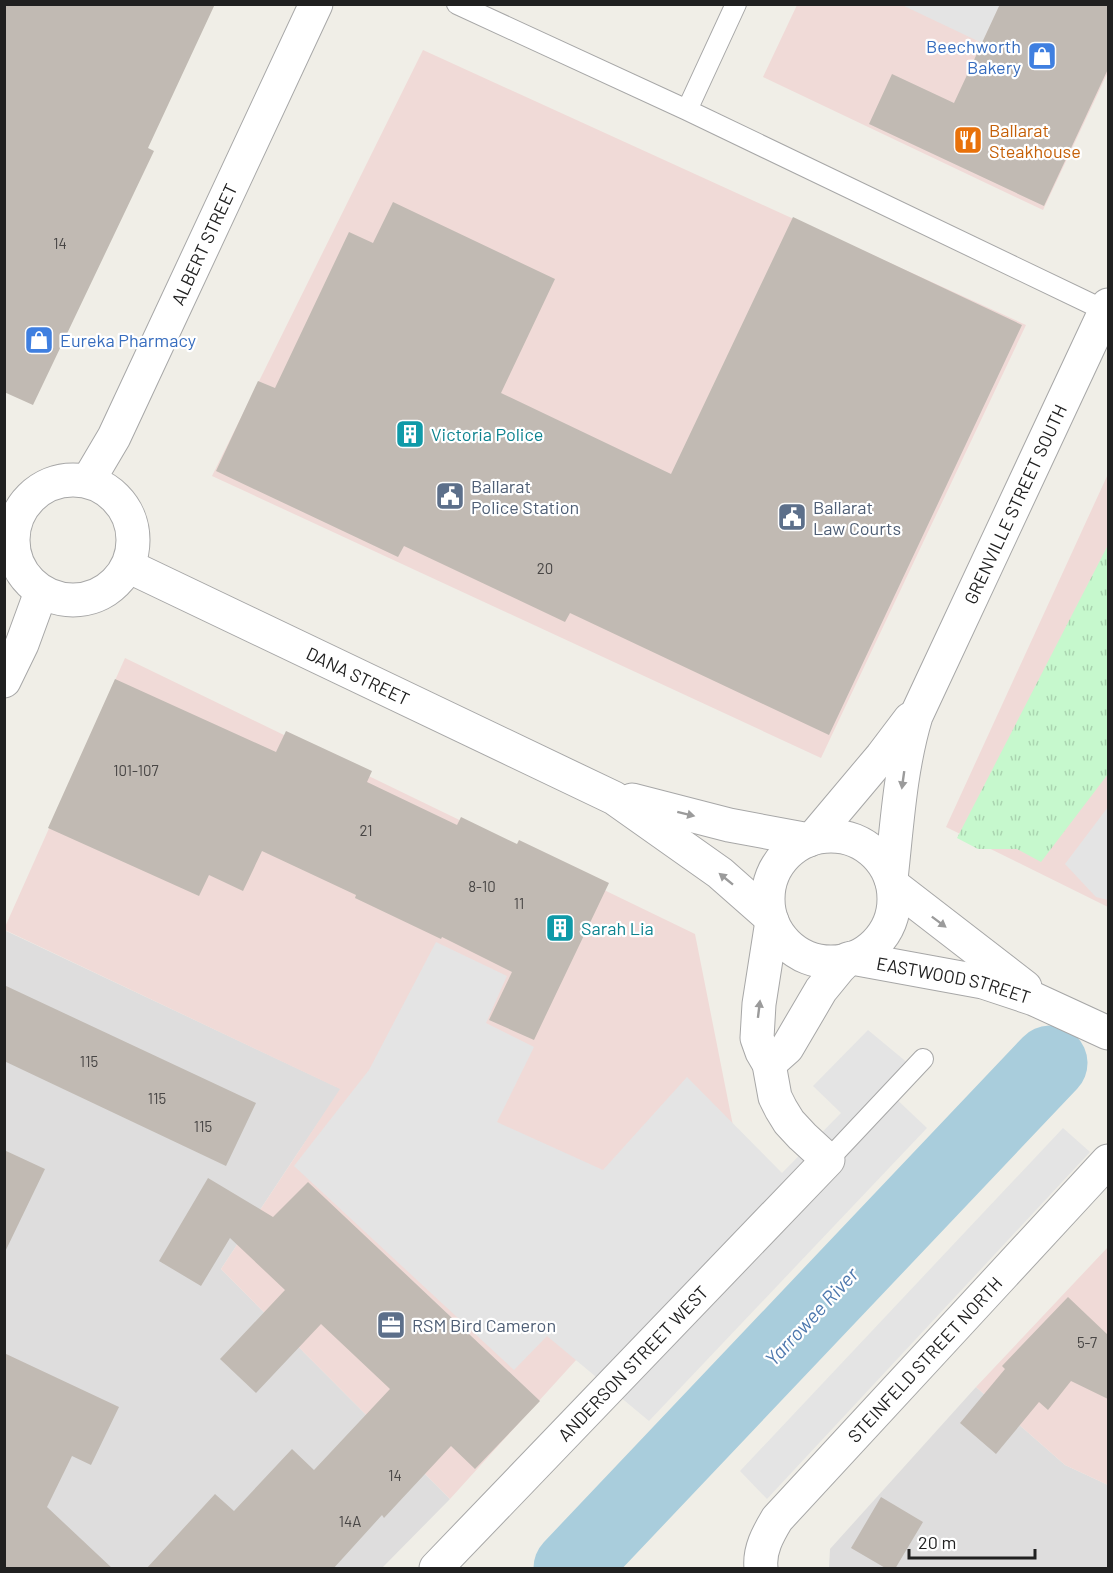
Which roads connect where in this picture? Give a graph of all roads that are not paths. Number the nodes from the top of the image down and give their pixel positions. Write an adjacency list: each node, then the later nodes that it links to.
1 (316, 4): 6 (street, ALBERT STREET)
2 (457, 4): 4 (lane)
3 (736, 4): 4 (lane)
4 (687, 110): 5 (lane)
5 (1107, 308): 11 (street, GRENVILLE STREET SOUTH)
6 (88, 481): 7 (street); 8 (street)
7 (11, 511): 9 (street)
8 (128, 566): 9 (street); 12 (street, DANA STREET)
9 (41, 592): 10 (street)
10 (4, 681)
11 (921, 703): 13 (street, GRENVILLE STREET SOUTH); 14 (street, GRENVILLE STREET SOUTH, one-way to 14)
12 (590, 785): 13 (street, DANA STREET, one-way to 13); 15 (street, DANA STREET, one-way to 12)
13 (811, 839): 14 (street); 15 (street)
14 (892, 882): 16 (street); 17 (street, EASTWOOD STREET, one-way to 17)
15 (771, 919): 16 (street); 20 (street, one-way to 15)
16 (850, 959): 17 (street, EASTWOOD STREET); 20 (street)
17 (1054, 1007): 18 (street, EASTWOOD STREET)
18 (1108, 1033)
19 (924, 1059): 21 (lane, ANDERSON STREET WEST)
20 (769, 1064): 21 (street)
21 (828, 1160): 23 (street, ANDERSON STREET WEST)
22 (1108, 1161): 24 (street, STEINFELD STREET NORTH)
23 (436, 1569)
24 (761, 1569)

